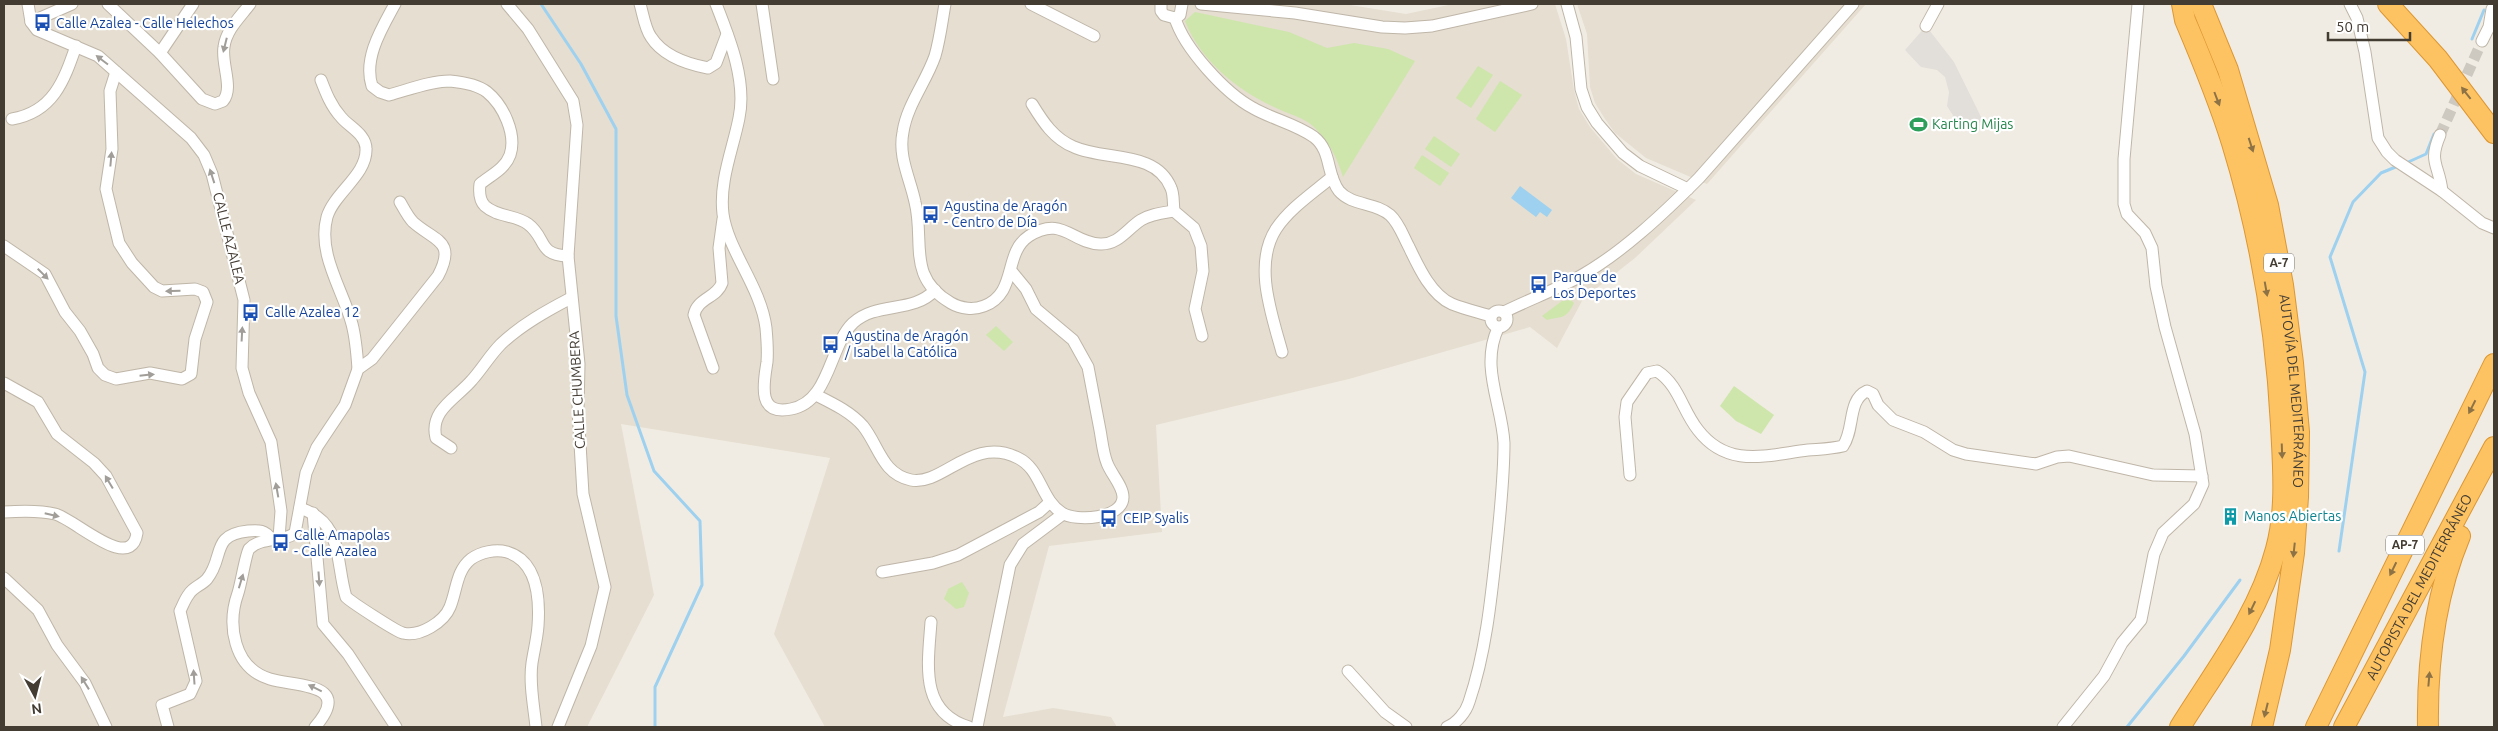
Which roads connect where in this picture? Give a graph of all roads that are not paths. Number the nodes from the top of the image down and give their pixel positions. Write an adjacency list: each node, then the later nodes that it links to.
1 (28, 4): 27 (street)
2 (72, 4): 27 (street)
3 (108, 4): 33 (street)
4 (193, 4): 33 (street)
5 (250, 4): 33 (street, one-way to 33)
6 (395, 4): 52 (street)
7 (507, 4): 52 (street, CALLE CHUMBERA)
8 (640, 4): 29 (street)
9 (762, 4): 35 (street)
10 (945, 4): 54 (street)
11 (1031, 4): 30 (street)
12 (1161, 4): 26 (street)
13 (1182, 4): 26 (street)
14 (1201, 4): 15 (street)
15 (1532, 4)
16 (1566, 4): 43 (street)
17 (1853, 4): 43 (street)
18 (1938, 4): 28 (street)
19 (2138, 4): 69 (street)
20 (2183, 4): 37 (highway); 92 (highway, one-way to 92)
21 (2201, 4): 37 (highway, AUTOVÍA DEL MEDITERRÁNEO / A-7)
22 (2350, 4): 44 (street)
23 (2388, 4): 40 (highway, one-way to 23)
24 (718, 6): 29 (street)
25 (2492, 10): 31 (street)
26 (1174, 18): 42 (street)
27 (31, 22): 32 (street, CALLE AZALEA)
28 (1926, 26)
29 (727, 34): 47 (street)
30 (1094, 36)
31 (2482, 41)
32 (76, 46): 34 (street, CALLE AZALEA, one-way to 32); 39 (street)
33 (160, 53)
34 (116, 72): 50 (street, one-way to 34); 76 (street, CALLE AZALEA, one-way to 34)
35 (773, 79)
36 (321, 80): 63 (street)
37 (2236, 99): 93 (highway, AUTOVÍA DEL MEDITERRÁNEO / A-7, one-way to 93)
38 (1032, 104): 46 (street)
39 (12, 119)
40 (2494, 133)
41 (2440, 135): 44 (street)
42 (1332, 177): 57 (street); 60 (street)
43 (1688, 189): 56 (street)
44 (2442, 191): 48 (street)
45 (400, 202): 63 (street)
46 (1174, 211): 53 (street); 59 (street)
47 (723, 215): 49 (street); 51 (street)
48 (2494, 228)
49 (733, 244): 51 (street); 65 (street)
50 (4, 246)
51 (719, 248): 62 (street)
52 (568, 256): 55 (street, CALLE CHUMBERA)
53 (1012, 272): 54 (street); 75 (street)
54 (935, 290): 65 (street)
55 (571, 298): 67 (street); 86 (street, CALLE CHUMBERA)
56 (1504, 312): 57 (street); 58 (street)
57 (1492, 316): 58 (street)
58 (1498, 328): 90 (street)
59 (1202, 336)
60 (1282, 352)
61 (2494, 364): 94 (highway, AUTOPISTA DEL MEDITERRÁNEO / AP-7, one-way to 94)
62 (713, 368)
63 (358, 369): 72 (street)
64 (4, 383): 73 (street, one-way to 64)
65 (816, 395): 71 (street)
66 (2494, 447): 70 (highway, AUTOPISTA DEL MEDITERRÁNEO / AP-7)
67 (452, 448)
68 (1630, 475): 69 (street)
69 (2202, 476): 91 (street)
70 (2471, 492): 95 (highway, AUTOPISTA DEL MEDITERRÁNEO / AP-7); 96 (highway, one-way to 70)
71 (1050, 502): 75 (street); 77 (street)
72 (300, 508): 74 (street); 76 (street)
73 (4, 512)
74 (313, 513): 84 (street, one-way to 84); 85 (street)
75 (1063, 514): 88 (street)
76 (275, 538): 82 (street, one-way to 76); 83 (street, one-way to 76)
77 (882, 572)
78 (4, 578): 81 (street, one-way to 78)
79 (931, 622): 87 (street)
80 (1348, 672): 89 (street)
81 (106, 727)
82 (168, 727)
83 (315, 727)
84 (396, 727)
85 (536, 727)
86 (558, 727)
87 (969, 727)
88 (977, 727)
89 (1406, 727)
90 (1447, 727)
91 (2063, 727)
92 (2180, 727)
93 (2262, 727)
94 (2316, 727)
95 (2344, 727)
96 (2428, 727)

